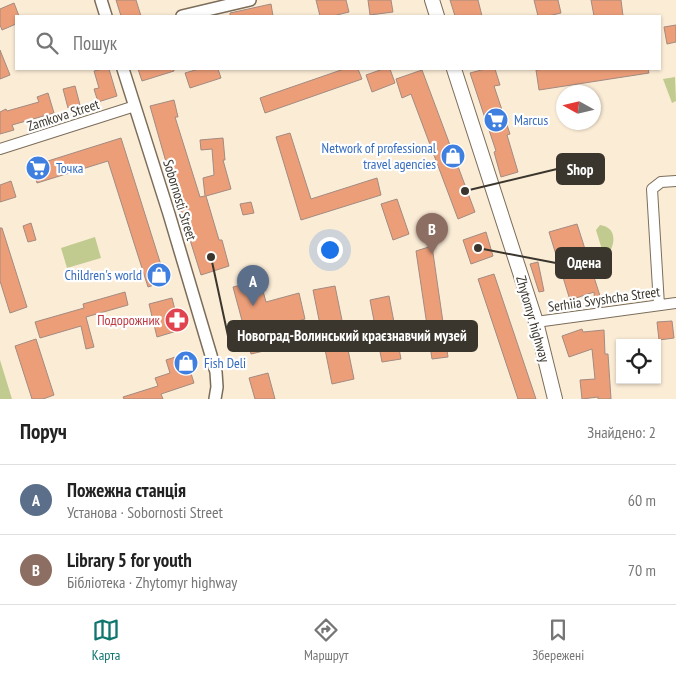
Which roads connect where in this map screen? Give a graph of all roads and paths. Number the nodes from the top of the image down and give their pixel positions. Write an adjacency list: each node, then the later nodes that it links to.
1 (101, 0): 4 (street)
2 (250, 0): 5 (street)
3 (432, 0): 6 (main road)
4 (106, 15)
5 (186, 15)
6 (437, 15)
7 (123, 70): 9 (street, Sobornosti Street)
8 (454, 70): 14 (main road, Zhytomyr highway)
9 (135, 106): 10 (street, Zamkova Street); 15 (street, Sobornosti Street)
10 (0, 150)
11 (676, 181): 13 (street)
12 (676, 303): 13 (street, Serhiia Svyshcha Street)
13 (659, 305): 14 (street, Serhiia Svyshcha Street)
14 (536, 322): 16 (main road, Zhytomyr highway)
15 (215, 399)
16 (555, 399)

